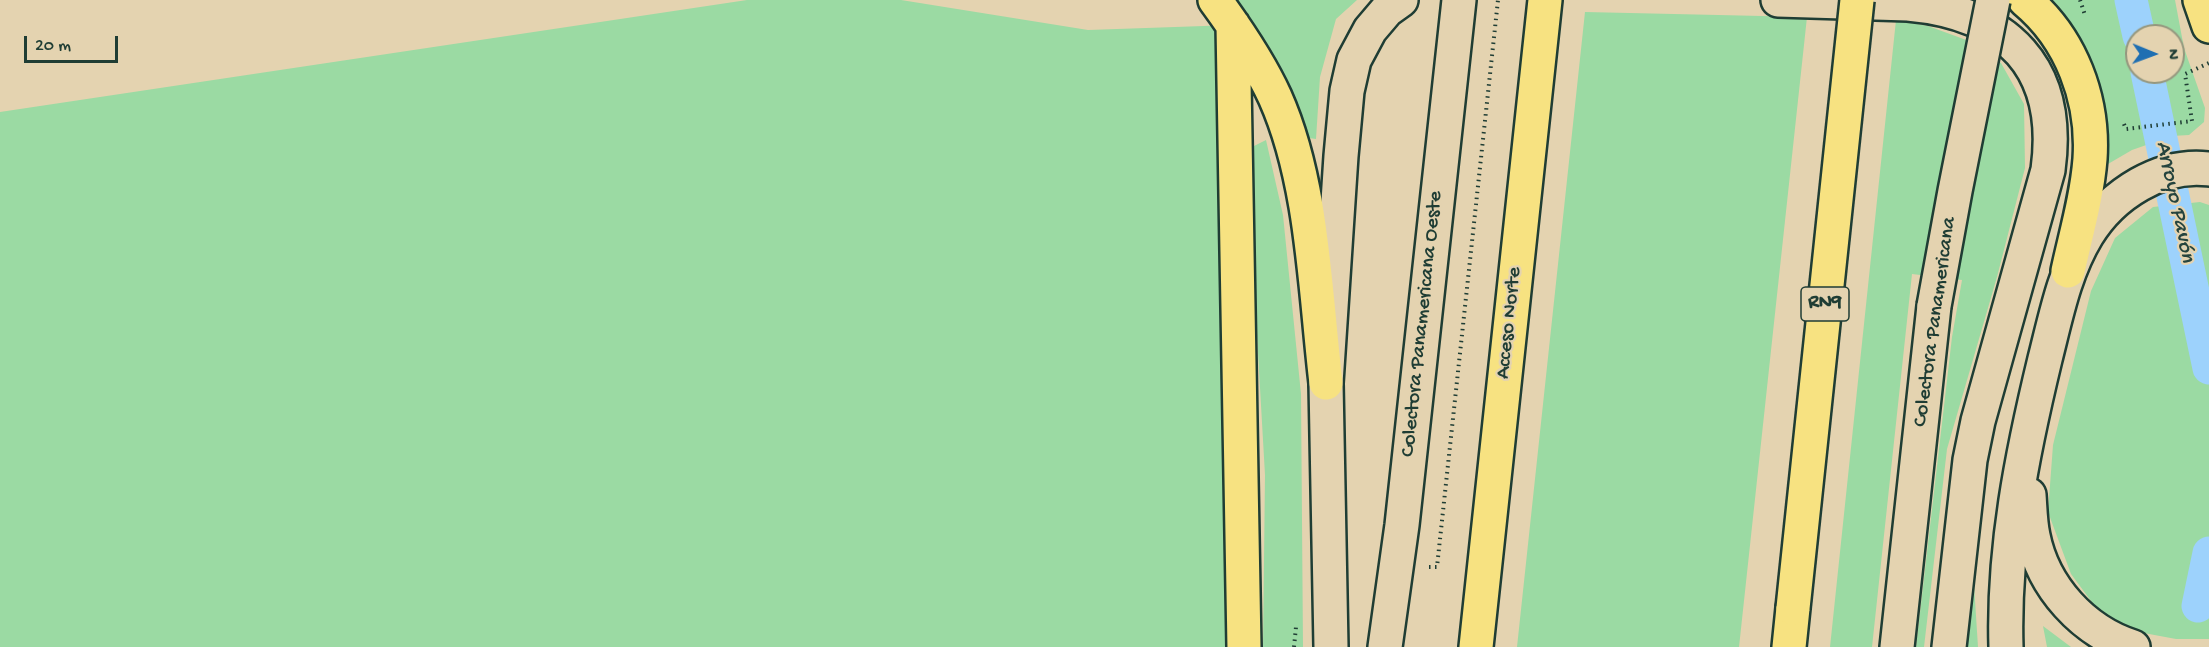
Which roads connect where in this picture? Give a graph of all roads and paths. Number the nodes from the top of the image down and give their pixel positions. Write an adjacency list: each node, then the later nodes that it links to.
1 (1401, 0): 16 (main road)
2 (1458, 0): 22 (main road, Colectora Panamericana Oeste)
3 (1498, 0): 18 (path)
4 (1545, 0): 23 (highway, Acceso Norte)
5 (1778, 0): 26 (main road)
6 (1857, 0): 24 (highway, RN9, bridge)
7 (1993, 0): 25 (main road, Colectora Panamericana, bridge)
8 (2025, 0): 15 (highway)
9 (2200, 0): 11 (highway)
10 (1224, 12): 16 (highway); 20 (highway)
11 (2209, 26)
12 (2209, 63): 13 (path)
13 (2126, 129)
14 (2209, 169): 15 (main road)
15 (2068, 271): 17 (main road)
16 (1326, 383): 21 (main road)
17 (2028, 433): 19 (main road); 29 (main road)
18 (1437, 567)
19 (2008, 569): 27 (main road); 28 (main road)
20 (1244, 647)
21 (1331, 647)
22 (1385, 647)
23 (1476, 647)
24 (1789, 647)
25 (1897, 647)
26 (1948, 647)
27 (2006, 647)
28 (2026, 647)
29 (2133, 647)

